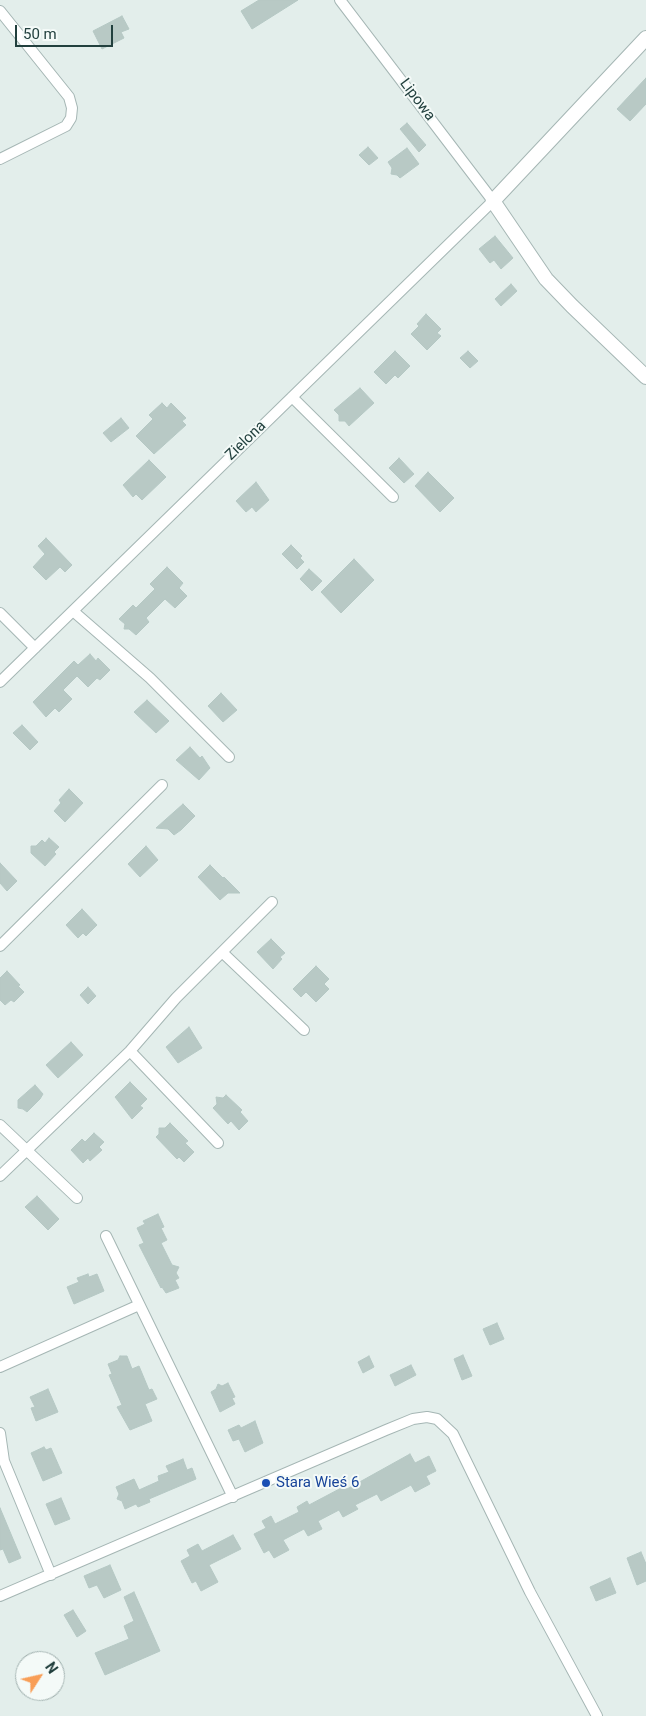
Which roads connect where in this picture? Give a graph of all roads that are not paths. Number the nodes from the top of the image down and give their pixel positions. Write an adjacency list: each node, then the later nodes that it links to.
1 (340, 0): 5 (street, Lipowa)
2 (0, 11): 4 (street)
3 (646, 38): 5 (street)
4 (0, 159)
5 (493, 201): 6 (street); 7 (street, Zielona)
6 (646, 377)
7 (292, 397): 8 (street); 9 (street, Zielona)
8 (393, 497)
9 (73, 611): 11 (street, Zielona); 13 (street)
10 (0, 613): 11 (street)
11 (34, 648): 12 (street, Zielona)
12 (0, 682)
13 (229, 757)
14 (162, 785): 16 (street)
15 (272, 902): 17 (street)
16 (0, 946)
17 (223, 954): 18 (street); 19 (street)
18 (304, 1030)
19 (130, 1051): 21 (street); 22 (street)
20 (0, 1125): 22 (street)
21 (218, 1143)
22 (27, 1150): 23 (street); 24 (street)
23 (0, 1176)
24 (77, 1198)
25 (106, 1236): 26 (street)
26 (138, 1305): 27 (street); 29 (street)
27 (0, 1367)
28 (0, 1433): 30 (street)
29 (233, 1497): 30 (street); 32 (street)
30 (51, 1575): 31 (street)
31 (0, 1596)
32 (597, 1716)

